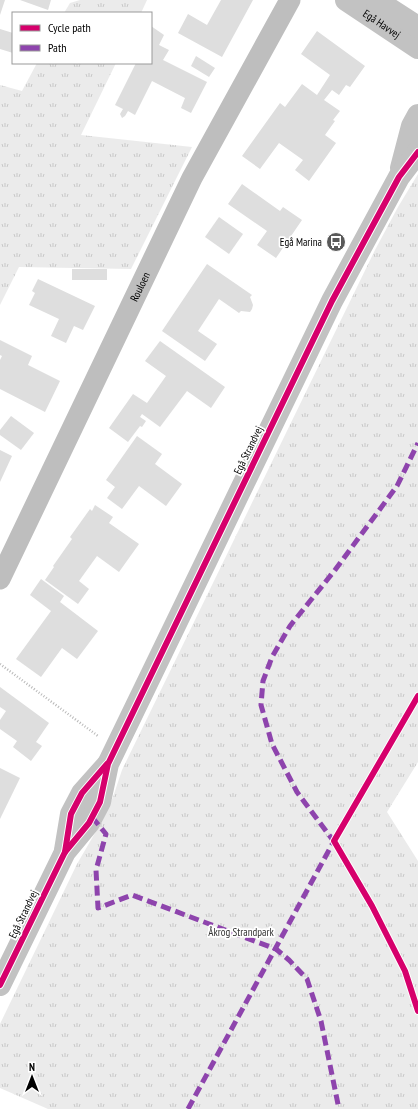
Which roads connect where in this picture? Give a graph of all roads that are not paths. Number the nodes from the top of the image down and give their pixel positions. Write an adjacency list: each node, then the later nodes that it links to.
1 (290, 0): 9 (street, Rouloen)
2 (346, 0): 5 (street, Egå Havvej)
3 (376, 0): 4 (street, Egå Havvej)
4 (413, 20)
5 (418, 48)
6 (418, 115): 8 (street, Egå Strandvej)
7 (418, 152): 8 (street, Egå Strandvej)
8 (399, 177): 10 (street, Egå Strandvej)
9 (0, 579)
10 (0, 985)

